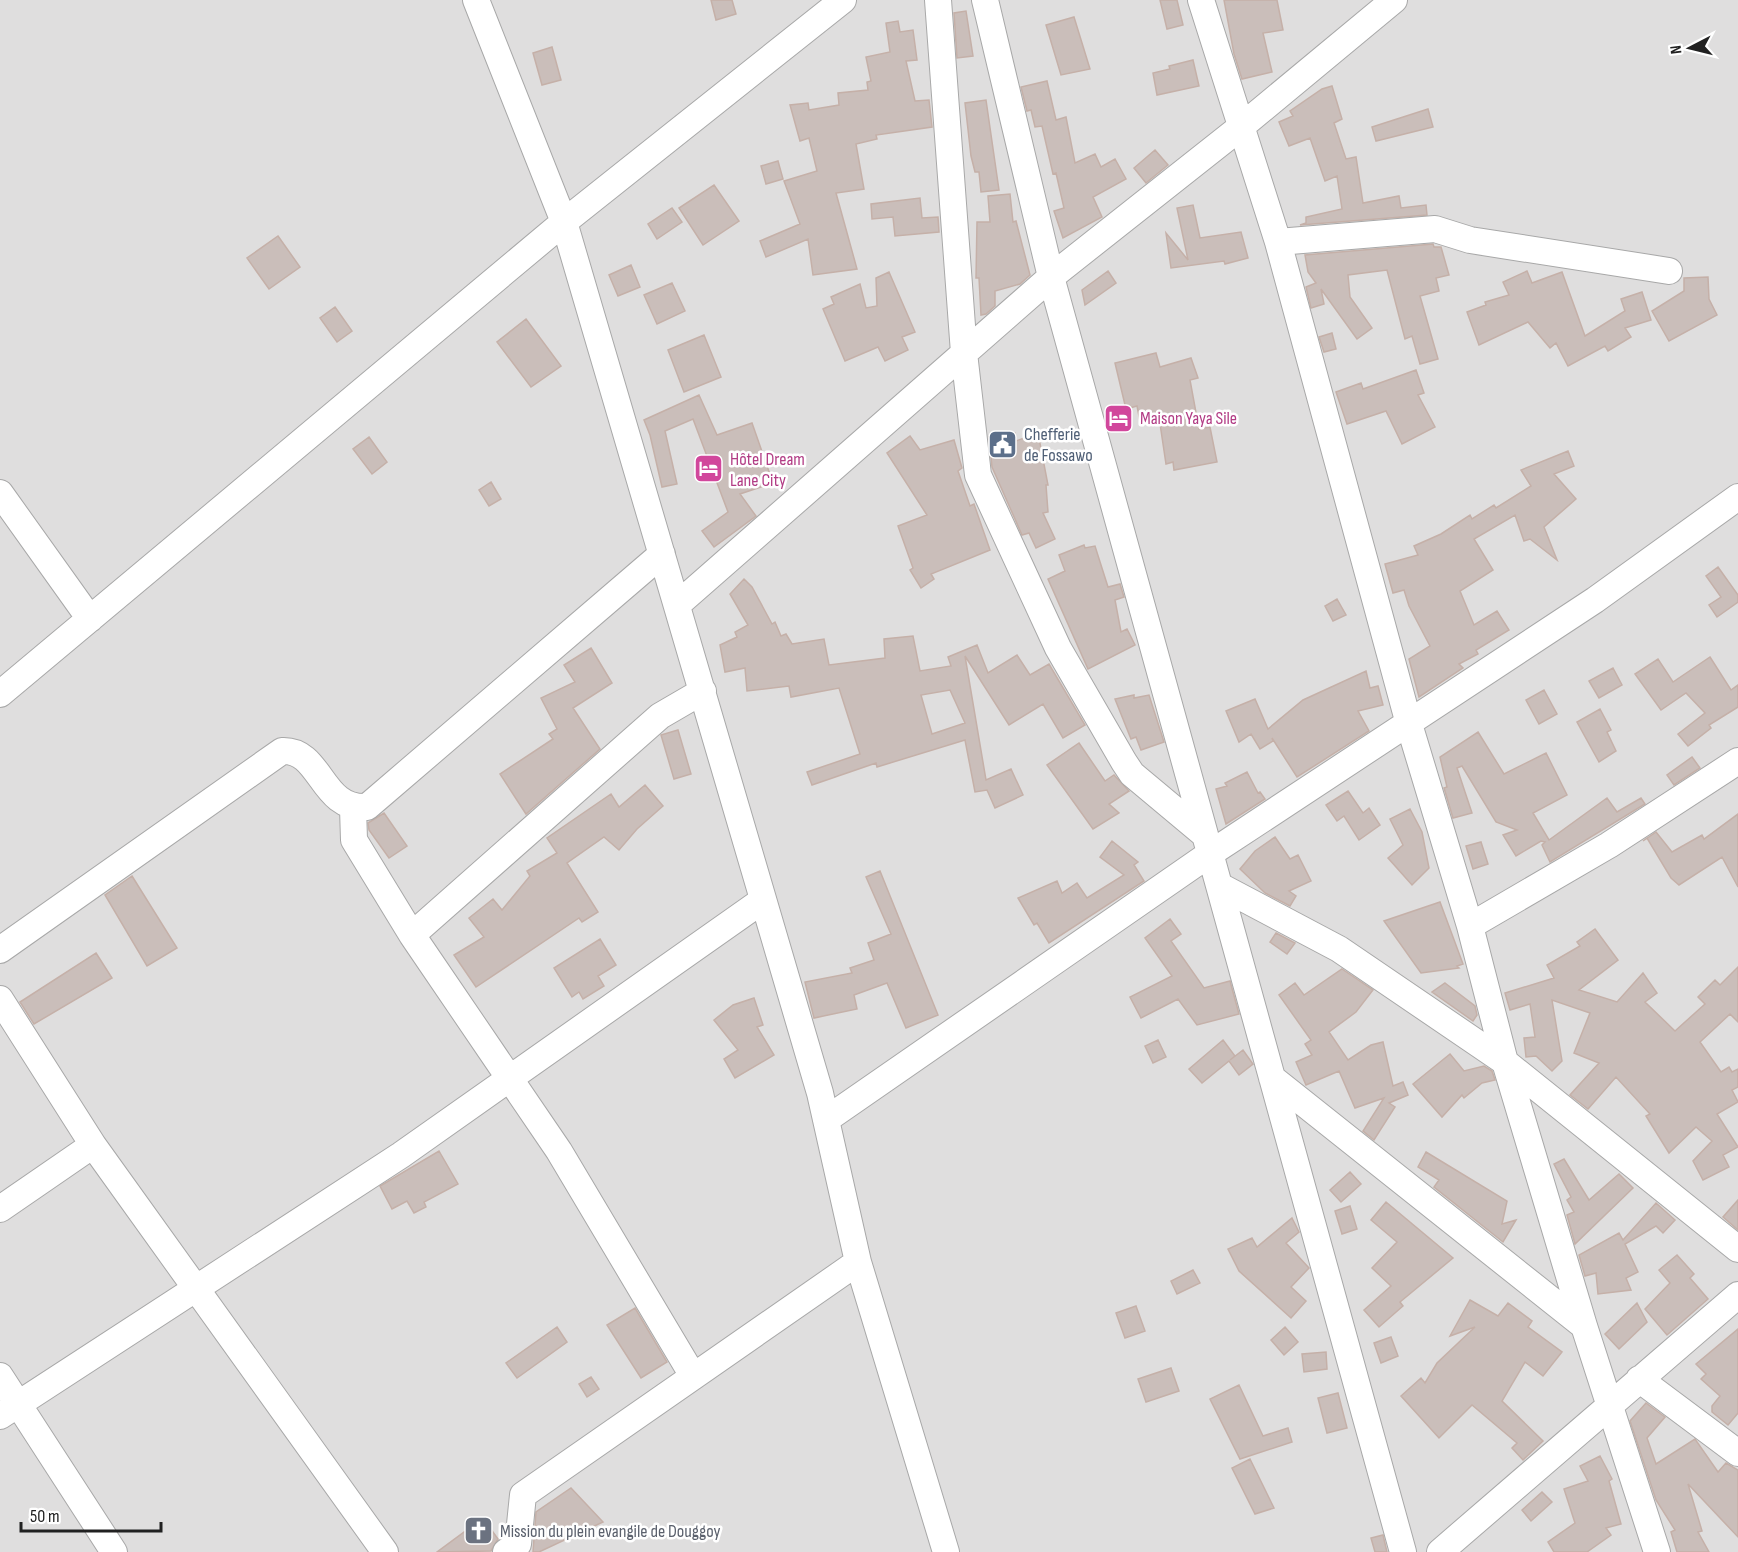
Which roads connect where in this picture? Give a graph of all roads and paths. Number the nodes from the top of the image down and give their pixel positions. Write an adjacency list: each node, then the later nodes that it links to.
1 (476, 0): 8 (street)
2 (843, 0): 8 (street)
3 (938, 0): 12 (street)
4 (985, 0): 11 (street)
5 (1201, 0): 7 (street)
6 (1394, 0): 7 (street)
7 (1242, 126): 9 (street); 11 (street)
8 (564, 222): 15 (street); 17 (street)
9 (1278, 242): 10 (street); 20 (street)
10 (1670, 271)
11 (1051, 277): 12 (street); 23 (street)
12 (964, 353): 16 (street); 23 (street)
13 (0, 494): 17 (street)
14 (1738, 497): 20 (street)
15 (662, 554): 16 (street); 22 (street)
16 (677, 605): 18 (street)
17 (90, 619): 19 (street)
18 (703, 692): 25 (street); 27 (street)
19 (0, 694)
20 (1409, 724): 23 (street); 26 (street)
21 (1738, 761): 26 (street)
22 (353, 808): 27 (street); 28 (street)
23 (1208, 844): 24 (street); 33 (street)
24 (1220, 886): 30 (street); 31 (street)
25 (763, 900): 32 (street); 33 (street)
26 (1470, 926): 30 (street)
27 (412, 936): 32 (street)
28 (0, 950)
29 (0, 999): 34 (street)
30 (1505, 1062): 36 (street); 40 (street)
31 (1272, 1077): 40 (street); 51 (street)
32 (510, 1078): 38 (street); 42 (street)
33 (827, 1119): 37 (street)
34 (93, 1144): 35 (street); 38 (street)
35 (0, 1209)
36 (1738, 1249)
37 (858, 1262): 42 (street); 50 (street)
38 (196, 1290): 45 (street); 48 (street)
39 (1738, 1294): 43 (street)
40 (1584, 1326): 44 (street)
41 (0, 1376): 45 (street)
42 (693, 1376): 49 (street)
43 (1639, 1379): 44 (street); 46 (street)
44 (1609, 1404): 52 (street); 53 (street)
45 (9, 1410): 47 (street)
46 (1738, 1453)
47 (114, 1552)
48 (385, 1552)
49 (506, 1552)
50 (946, 1552)
51 (1403, 1552)
52 (1440, 1552)
53 (1657, 1552)

